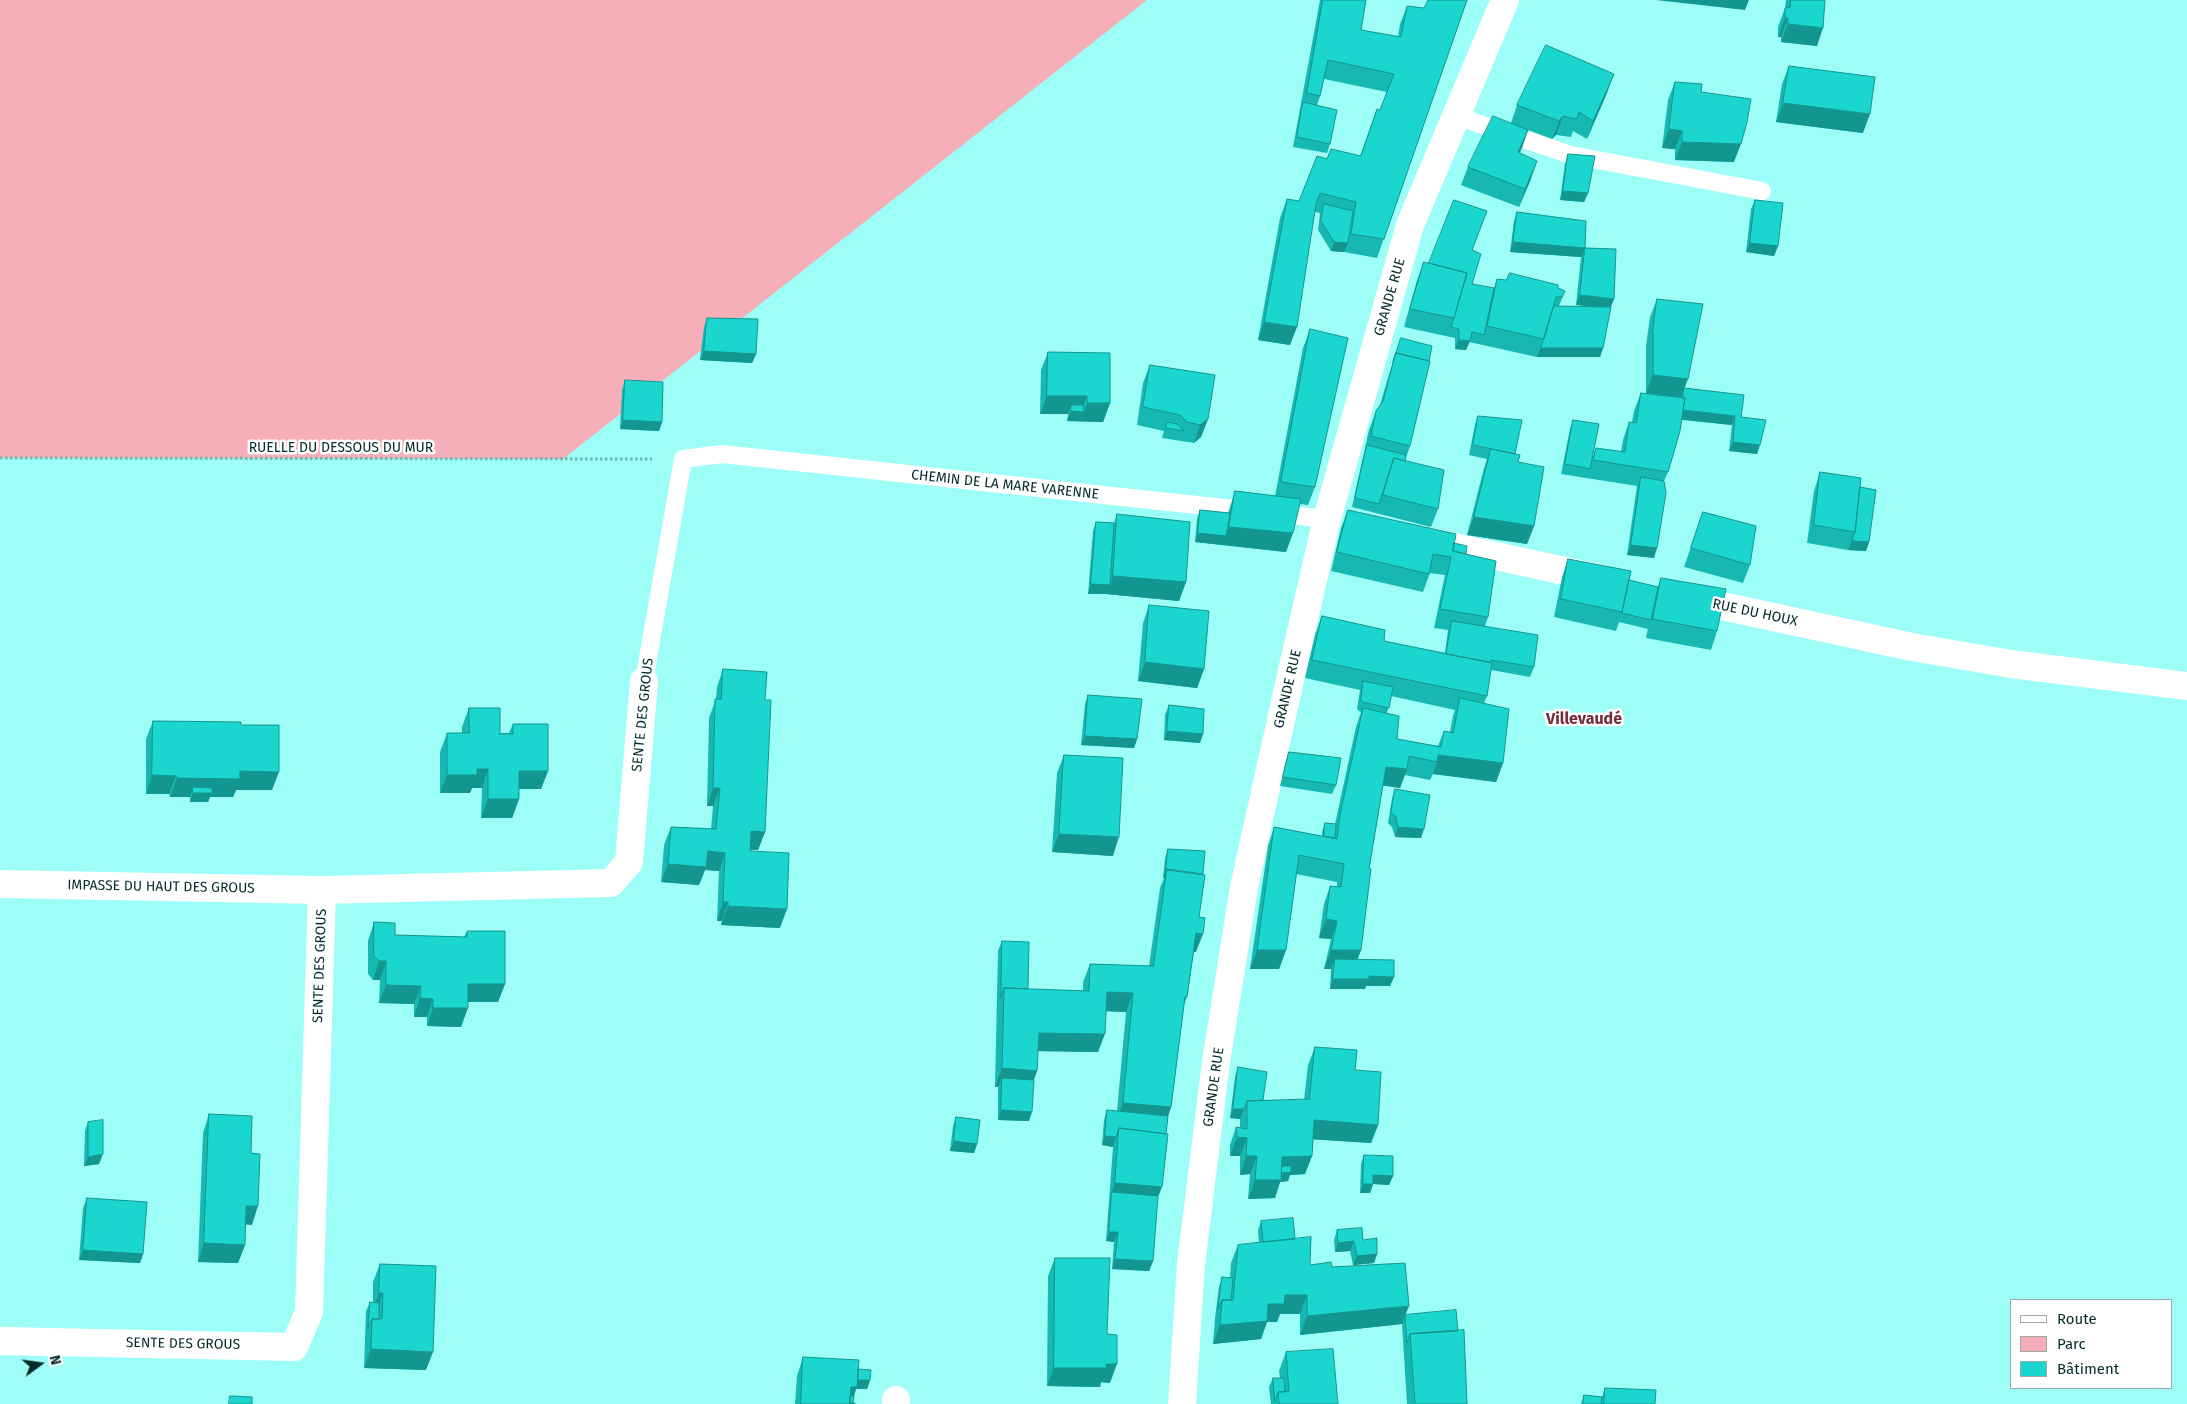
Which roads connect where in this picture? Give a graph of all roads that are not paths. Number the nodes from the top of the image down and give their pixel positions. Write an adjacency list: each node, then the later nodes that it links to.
1 (1505, 0): 2 (street, GRANDE RUE)
2 (1456, 116): 3 (lane); 5 (street, GRANDE RUE)
3 (1762, 191)
4 (683, 460): 5 (lane, CHEMIN DE LA MARE VARENNE); 9 (lane, SENTE DES GROUS)
5 (1337, 522): 14 (street, GRANDE RUE)
6 (1405, 536): 7 (street)
7 (1629, 586)
8 (1658, 592): 10 (street, RUE DU HOUX)
9 (644, 681): 12 (street, SENTE DES GROUS)
10 (2187, 686)
11 (0, 884): 12 (street, IMPASSE DU HAUT DES GROUS)
12 (322, 890): 13 (street, SENTE DES GROUS)
13 (0, 1341)
14 (1182, 1404)

